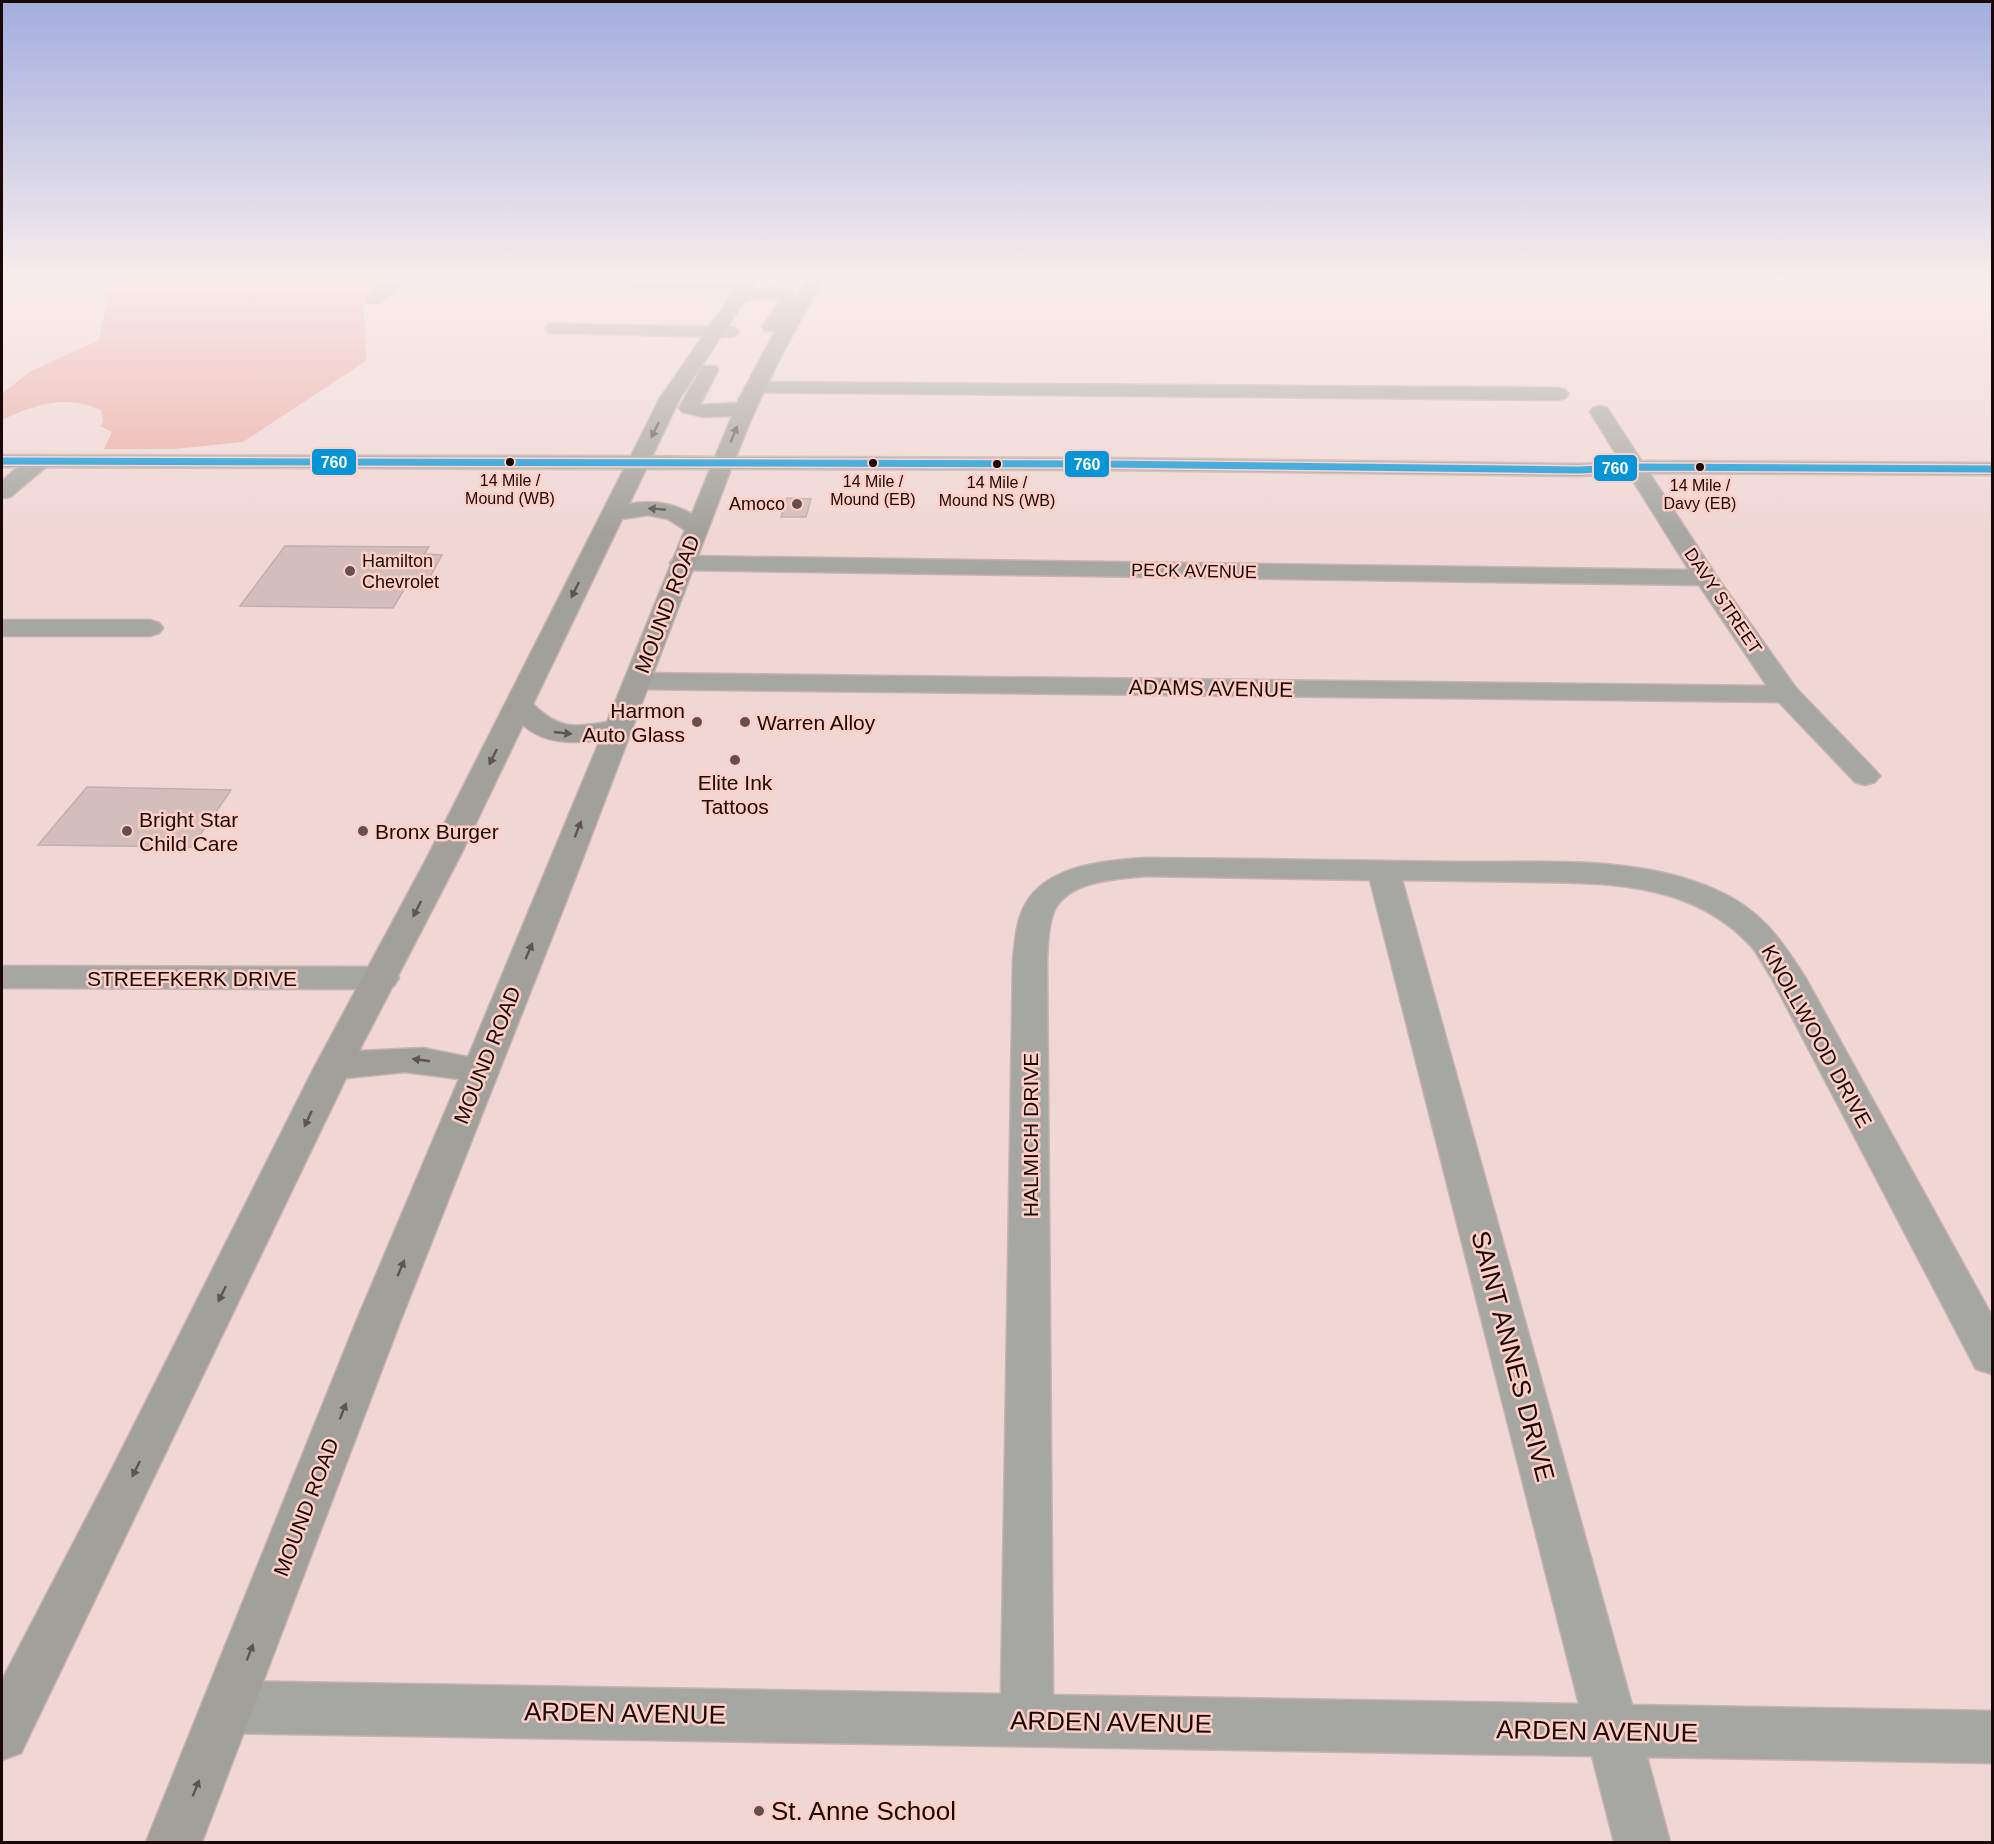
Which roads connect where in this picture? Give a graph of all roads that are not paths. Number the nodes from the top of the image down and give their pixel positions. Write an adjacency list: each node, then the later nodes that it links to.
1 (698, 363): 11 (main road, one-way to 11)
2 (709, 363): 7 (main road)
3 (754, 363): 5 (main road)
4 (757, 363): 5 (main road, MOUND ROAD)
5 (747, 377): 6 (street); 7 (main road, MOUND ROAD)
6 (1558, 394)
7 (745, 407): 12 (main road, MOUND ROAD, one-way to 7)
8 (1600, 412): 13 (street, DAVY STREET)
9 (2, 461): 10 (main road)
10 (39, 461): 11 (main road); 15 (street)
11 (639, 462): 12 (main road); 16 (main road)
12 (723, 462): 13 (main road); 17 (main road, MOUND ROAD)
13 (1634, 467): 14 (main road); 19 (street, DAVY STREET)
14 (1992, 469)
15 (2, 492)
16 (613, 514): 17 (main road, one-way to 16); 24 (main road, one-way to 24)
17 (696, 528): 18 (main road, MOUND ROAD)
18 (682, 563): 19 (street, PECK AVENUE); 22 (main road, MOUND ROAD)
19 (1706, 578): 23 (street, DAVY STREET)
20 (150, 628): 21 (street)
21 (5, 631)
22 (637, 681): 23 (street, ADAMS AVENUE); 25 (main road, MOUND ROAD)
23 (1786, 694): 26 (street, DAVY STREET)
24 (518, 704): 25 (main road, one-way to 25); 29 (main road, one-way to 29)
25 (618, 728): 31 (main road, MOUND ROAD, one-way to 25)
26 (1865, 776)
27 (1383, 869): 32 (street, KNOLLWOOD DRIVE); 35 (street, HALMICH DRIVE); 36 (street, SAINT ANNES DRIVE)
28 (2, 977): 29 (street, STREEFKERK DRIVE)
29 (381, 978): 30 (main road)
30 (332, 1068): 31 (main road, one-way to 30); 34 (main road, one-way to 34)
31 (478, 1072): 33 (main road, MOUND ROAD, one-way to 31)
32 (1992, 1356)
33 (229, 1707): 35 (street, ARDEN AVENUE); 38 (main road, MOUND ROAD, one-way to 33)
34 (8, 1710)
35 (1027, 1719): 36 (street, ARDEN AVENUE)
36 (1613, 1731): 37 (street, ARDEN AVENUE); 39 (street, SAINT ANNES DRIVE)
37 (1992, 1737)
38 (174, 1842)
39 (1642, 1842)

